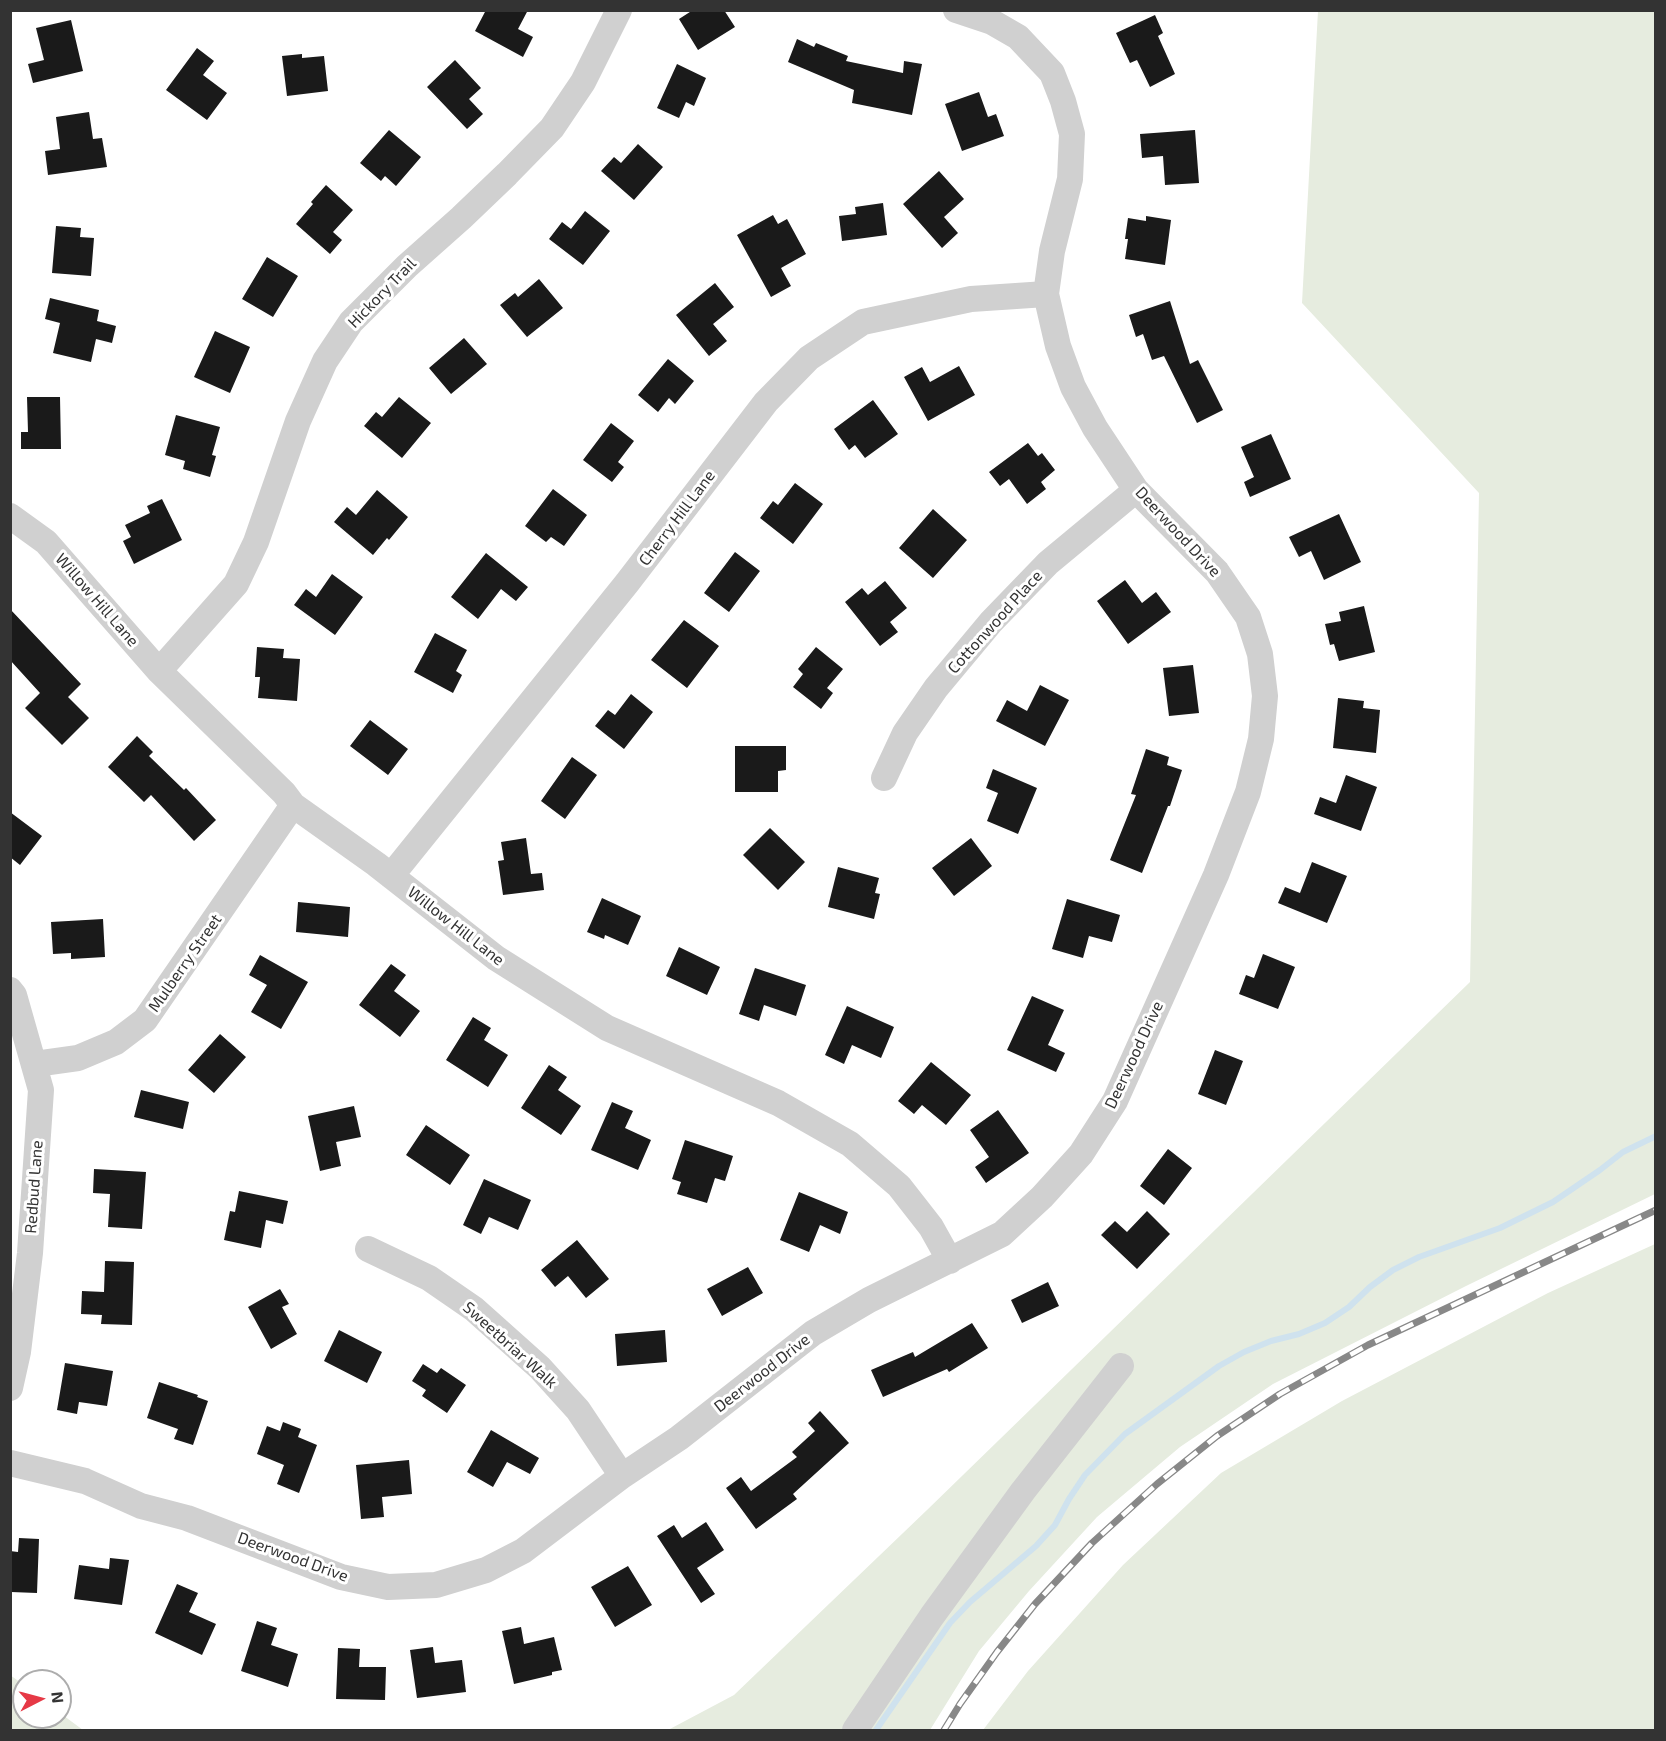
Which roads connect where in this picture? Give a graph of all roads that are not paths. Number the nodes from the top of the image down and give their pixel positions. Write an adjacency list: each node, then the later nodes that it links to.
1 (619, 10): 6 (street, Hickory Trail)
2 (956, 10): 3 (street, Deerwood Drive)
3 (1046, 294): 4 (street, Deerwood Drive); 9 (street, Cherry Hill Lane)
4 (1136, 490): 7 (street, Cottonwood Place); 13 (street, Deerwood Drive)
5 (10, 516): 6 (street, Willow Hill Lane)
6 (159, 671): 8 (street, Willow Hill Lane)
7 (884, 778)
8 (293, 805): 9 (street, Willow Hill Lane); 11 (street, Mulberry Street)
9 (391, 876): 13 (street, Willow Hill Lane)
10 (10, 990): 11 (street, Redbud Lane)
11 (34, 1064): 15 (street, Redbud Lane)
12 (368, 1249): 17 (street, Sweetbriar Walk)
13 (950, 1261): 17 (street, Deerwood Drive)
14 (1121, 1366): 18 (street)
15 (10, 1388)
16 (10, 1463): 17 (street, Deerwood Drive)
17 (622, 1476)
18 (855, 1731)

